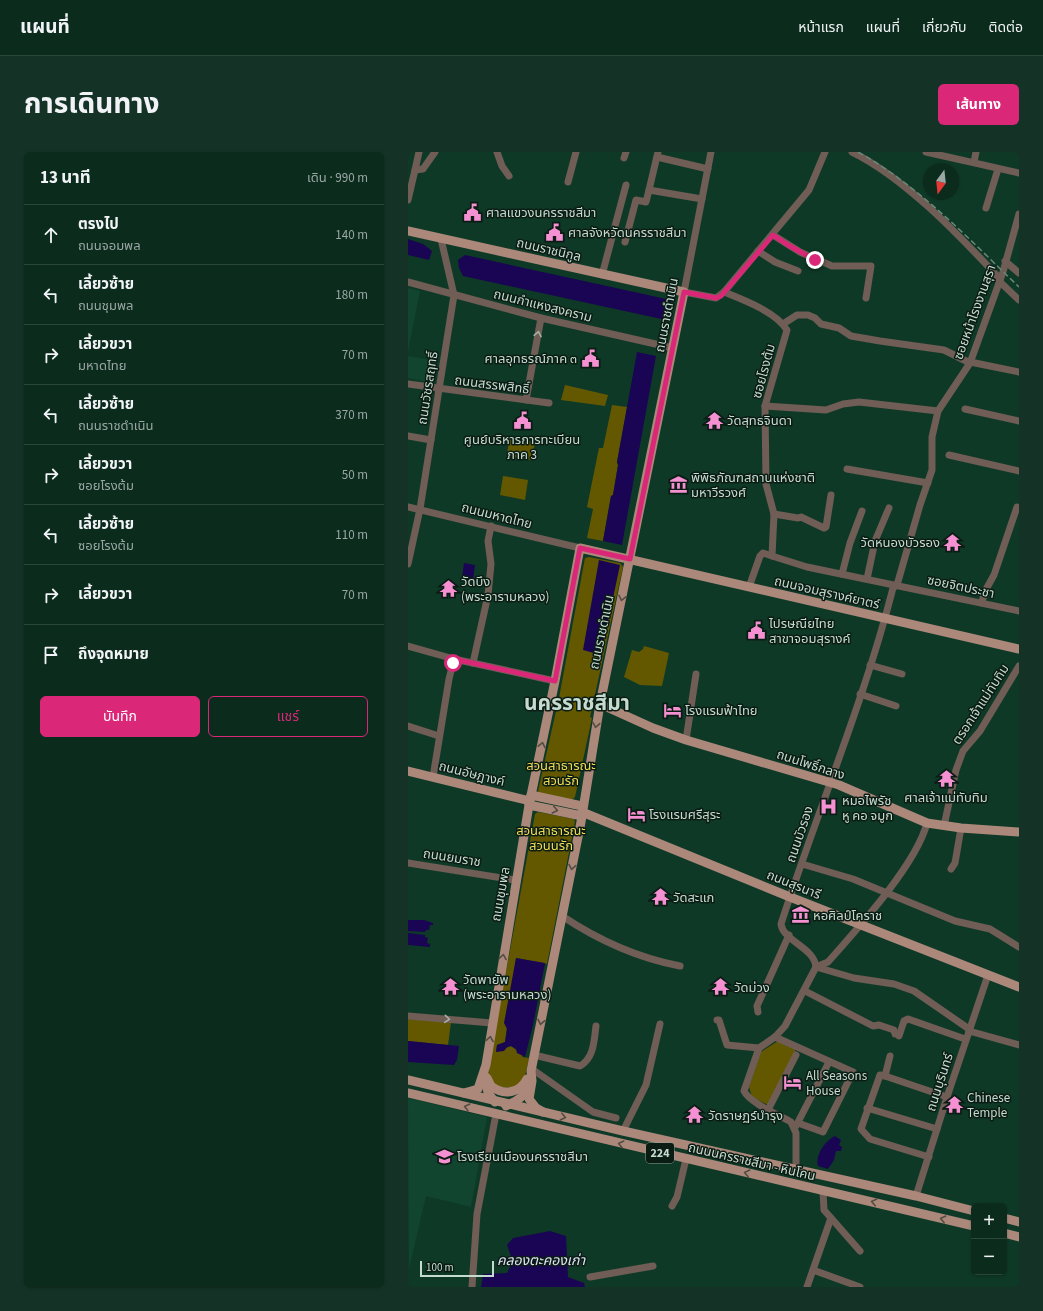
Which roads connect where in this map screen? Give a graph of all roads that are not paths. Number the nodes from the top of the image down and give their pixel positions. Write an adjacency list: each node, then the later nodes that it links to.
1 (419, 152): 14 (street)
2 (435, 152): 14 (street)
3 (497, 152): 16 (street)
4 (576, 152): 17 (street)
5 (711, 152): 12 (street, ถนนราชดำเนิน)
6 (825, 152): 25 (street)
7 (852, 152): 33 (street)
8 (926, 152): 11 (street)
9 (976, 152): 11 (street)
10 (657, 155): 12 (street); 19 (street)
11 (974, 162): 13 (street)
12 (708, 168): 20 (street, ถนนราชดำเนิน)
13 (998, 169): 15 (street); 22 (street)
14 (415, 170): 21 (street)
15 (1019, 173)
16 (509, 176)
17 (568, 182)
18 (626, 185): 32 (street)
19 (650, 190): 20 (street); 27 (street)
20 (702, 199): 35 (street, ถนนราชดำเนิน)
21 (408, 200)
22 (986, 208)
23 (1019, 214): 29 (street, ซอยหน้าโรงงานสุรา)
24 (408, 231): 26 (main road, ถนนราชนิกูล)
25 (773, 235): 28 (street); 38 (street)
26 (441, 239): 32 (main road, ถนนราชนิกูล); 37 (street, ถนนวัชรสฤทธิ์)
27 (625, 242)
28 (758, 251): 30 (street); 36 (street)
29 (1005, 261): 31 (street); 33 (street, ซอยหน้าโรงงานสุรา)
30 (798, 271)
31 (1019, 273)
32 (602, 275): 35 (main road, ถนนราชนิกูล)
33 (999, 280): 39 (street); 43 (street, ซอยหน้าโรงงานสุรา)
34 (408, 282): 37 (street, ถนนกำแหงสงคราม)
35 (684, 292): 36 (street); 42 (main road, ถนนราชดำเนิน)
36 (724, 292): 41 (street)
37 (454, 295): 40 (street, ถนนกำแหงสงคราม); 46 (street, ถนนวัชรสฤทธิ์)
38 (866, 298)
39 (1019, 300)
40 (541, 318): 42 (street, ถนนกำแหงสงคราม); 47 (street, one-way to 40)
41 (783, 324): 43 (street); 49 (street, ซอยโรงต้ม)
42 (673, 348): 70 (main road, ถนนราชดำเนิน)
43 (972, 363): 44 (street); 51 (street, ซอยหน้าโรงงานสุรา)
44 (1019, 372)
45 (408, 384): 46 (street, ถนนสรรพสิทธิ์)
46 (439, 389): 47 (street, ถนนสรรพสิทธิ์); 54 (street, ถนนวัชรสฤทธิ์)
47 (526, 400): 48 (street, ถนนสรรพสิทธิ์)
48 (549, 403)
49 (765, 406): 51 (street); 65 (street, ซอยโรงต้ม)
50 (965, 409): 52 (street)
51 (938, 411): 58 (street, ซอยหน้าโรงงานสุรา)
52 (1019, 421)
53 (408, 436): 54 (street)
54 (431, 440): 63 (street, ถนนวัชรสฤทธิ์)
55 (949, 455): 57 (street)
56 (847, 469): 58 (street)
57 (1019, 471)
58 (928, 483): 74 (street, ซอยหน้าโรงงานสุรา)
59 (831, 495): 65 (street)
60 (408, 507): 63 (street, ถนนมหาดไทย)
61 (1017, 507): 76 (street)
62 (889, 508): 73 (street)
63 (420, 509): 66 (street, ถนนมหาดไทย); 67 (street, ถนนวัชรสฤทธิ์)
64 (862, 512): 72 (street)
65 (774, 514): 69 (street, ซอยโรงต้ม)
66 (491, 526): 68 (street, ถนนมหาดไทย); 82 (street)
67 (412, 534): 71 (street, ถนนวัชรสฤทธิ์)
68 (580, 548): 70 (main road, ถนนจอมสุรางค์ยาตร์); 87 (main road, ถนนชุมพล)
69 (772, 556): 72 (street); 75 (street)
70 (630, 559): 75 (main road, ถนนจอมสุรางค์ยาตร์); 89 (main road, ถนนราชดำเนิน, one-way to 89)
71 (408, 564)
72 (842, 574): 73 (street)
73 (867, 579): 74 (street)
74 (898, 585): 76 (street, ซอยจิตประชา); 78 (street, ซอยหน้าโรงงานสุรา)
75 (750, 587): 78 (main road, ถนนจอมสุรางค์ยาตร์)
76 (982, 604): 77 (street, ซอยจิตประชา)
77 (1019, 611)
78 (885, 618): 80 (main road, ถนนจอมสุรางค์ยาตร์); 83 (street, ถนนบัวรอง)
79 (408, 646): 81 (street)
80 (1019, 649)
81 (454, 659): 82 (street); 92 (street)
82 (473, 663): 87 (street)
83 (870, 665): 86 (street); 88 (street, ถนนบัวรอง)
84 (1019, 666): 100 (street, ตรอกเจ้าแม่ทับทิม)
85 (696, 674): 93 (street)
86 (902, 674)
87 (555, 681): 97 (main road, ถนนชุมพล, one-way to 87)
88 (860, 694): 90 (street); 96 (street, ถนนบัวรอง)
89 (600, 704): 93 (main road, ถนนโพธิ์กลาง); 98 (main road, ถนนราชดำเนิน, one-way to 98)
90 (896, 706)
91 (408, 726): 92 (street)
92 (440, 736): 95 (street)
93 (686, 740): 96 (main road, ถนนโพธิ์กลาง)
94 (408, 771): 95 (main road, ถนนอัษฎางค์)
95 (433, 777): 97 (main road, ถนนอัษฎางค์)
96 (830, 782): 99 (main road, ถนนโพธิ์กลาง); 104 (street, ถนนบัวรอง)
97 (530, 800): 98 (main road, ถนนอัษฎางค์); 106 (main road, ถนนชุมพล)
98 (582, 811): 108 (main road, ถนนสุรนารี); 109 (main road, ถนนราชดำเนิน, one-way to 109)
99 (927, 822): 100 (main road, ถนนโพธิ์กลาง); 107 (street)
100 (944, 826): 101 (main road, ถนนโพธิ์กลาง)
101 (961, 828): 102 (main road, ถนนโพธิ์กลาง); 105 (street)
102 (1019, 832)
103 (408, 863): 106 (street, ถนนยมราช)
104 (802, 864): 107 (street); 108 (street, ถนนบัวรอง)
105 (951, 868)
106 (515, 880): 121 (main road, ถนนชุมพล, one-way to 106)
107 (886, 892): 110 (street); 112 (street)
108 (790, 897): 110 (main road, ถนนสุรนารี); 111 (street, ถนนบัวรอง)
109 (562, 916): 113 (street); 129 (main road, ถนนราชดำเนิน, one-way to 129)
110 (859, 924): 114 (street); 115 (main road, ถนนสุรนารี)
111 (788, 935): 114 (street); 118 (street)
112 (1019, 947)
113 (680, 966)
114 (816, 967): 117 (street); 124 (street)
115 (988, 975): 116 (main road, ถนนสุรนารี); 124 (street, ถนนบุรินทร์)
116 (1019, 988)
117 (805, 991): 125 (street); 126 (street)
118 (758, 1012)
119 (408, 1016): 121 (street, one-way to 121)
120 (717, 1020): 128 (street)
121 (492, 1023): 133 (main road, ถนนชุมพล, one-way to 121)
122 (660, 1024): 152 (street)
123 (596, 1026): 129 (street)
124 (969, 1030): 126 (street, ถนนบุรินทร์); 127 (street)
125 (775, 1036): 128 (street); 132 (street)
126 (965, 1039): 139 (street, ถนนบุรินทร์)
127 (1019, 1044)
128 (759, 1048): 143 (street)
129 (534, 1055): 134 (main road, ถนนราชดำเนิน)
130 (796, 1055): 143 (street)
131 (890, 1056): 135 (street)
132 (828, 1062): 150 (street); 150 (street)
133 (486, 1064): 134 (main road); 138 (main road, ถนนชุมพล); 140 (main road)
134 (532, 1070): 140 (main road); 145 (main road, ถนนราชดำเนิน); 146 (street)
135 (885, 1076): 139 (street); 142 (street)
136 (408, 1080): 138 (main road, ถนนนครราชสีมา - หินโคน / 224)
137 (408, 1093): 144 (main road, ถนนนครราชสีมา - หินโคน / 224, one-way to 137)
138 (464, 1093): 140 (main road, ถนนนครราชสีมา - หินโคน / 224)
139 (947, 1097): 151 (street, ถนนบุรินทร์)
140 (496, 1106): 141 (main road, ถนนนครราชสีมา - หินโคน / 224); 144 (main road, ถนนนครราชสีมา - หินโคน / 224); 144 (main road); 147 (main road, ถนนนครราชสีมา - หินโคน / 224); 171 (street)
141 (518, 1107): 145 (main road, ถนนนครราชสีมา - หินโคน / 224); 147 (main road)
142 (867, 1108): 151 (street); 153 (street)
143 (768, 1110): 150 (street)
144 (482, 1111)
145 (543, 1112): 149 (main road, ถนนนครราชสีมา - หินโคน / 224, one-way to 149)
146 (592, 1112): 148 (street); 149 (street)
147 (516, 1118): 154 (main road, ถนนนครราชสีมา - หินโคน / 224, one-way to 147)
148 (616, 1118)
149 (590, 1123): 152 (main road, ถนนนครราชสีมา - หินโคน / 224)
150 (796, 1125): 155 (street)
151 (937, 1129): 153 (street, ถนนบุรินทร์)
152 (623, 1131): 155 (main road, ถนนนครราชสีมา - หินโคน / 224)
153 (929, 1157): 157 (street, ถนนบุรินทร์)
154 (686, 1159): 156 (main road, ถนนนครราชสีมา - หินโคน / 224, one-way to 154); 158 (street)
155 (796, 1169): 157 (main road, ถนนนครราชสีมา - หินโคน / 224)
156 (823, 1191): 159 (main road, ถนนนครราชสีมา - หินโคน / 224, one-way to 156); 161 (street)
157 (916, 1196): 159 (main road); 160 (main road, ถนนนครราชสีมา - หินโคน / 224)
158 (672, 1206)
159 (912, 1211): 164 (main road, ถนนนครราชสีมา - หินโคน / 224, one-way to 159)
160 (971, 1211)
161 (831, 1218): 167 (street); 169 (street)
162 (1007, 1219): 163 (main road)
163 (1019, 1222)
164 (971, 1225)
165 (1007, 1235): 166 (main road)
166 (1019, 1237)
167 (860, 1251)
168 (653, 1266): 170 (street)
169 (813, 1270): 172 (street); 173 (street)
170 (590, 1277)
171 (472, 1287)
172 (807, 1287)
173 (860, 1287)

